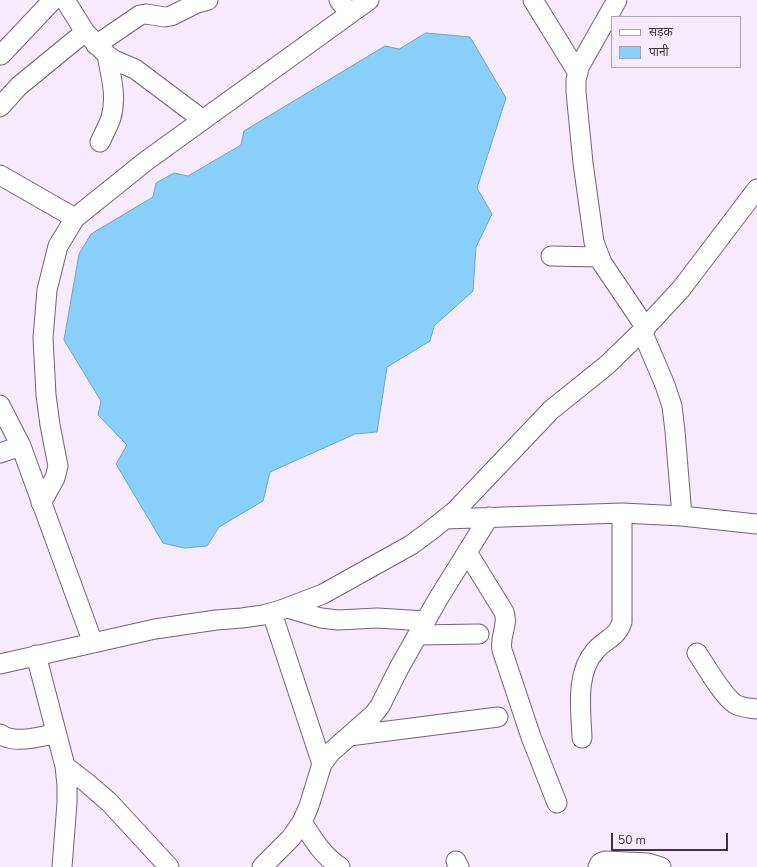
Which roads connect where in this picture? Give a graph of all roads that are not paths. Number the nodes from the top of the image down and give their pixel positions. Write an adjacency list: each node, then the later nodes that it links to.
1 (52, 0): 9 (street)
2 (65, 0): 8 (street)
3 (208, 0): 8 (street)
4 (369, 0): 7 (street)
5 (532, 0): 10 (street)
6 (617, 0): 10 (street)
7 (345, 7): 12 (street)
8 (96, 44): 11 (street); 12 (street); 13 (street)
9 (1, 54)
10 (578, 74): 18 (street)
11 (0, 107)
12 (203, 120): 16 (street)
13 (100, 142)
14 (0, 175): 16 (street)
15 (757, 189): 19 (street)
16 (75, 218): 23 (street)
17 (551, 256): 18 (street)
18 (599, 257): 19 (street)
19 (644, 330): 25 (street); 27 (street)
20 (0, 405): 21 (street)
21 (21, 446): 22 (street); 23 (street)
22 (0, 453)
23 (41, 503): 33 (street)
24 (622, 513): 25 (street); 26 (street); 42 (street)
25 (682, 516): 28 (street)
26 (489, 517): 27 (street); 29 (street)
27 (445, 519): 30 (street)
28 (757, 524)
29 (467, 552): 31 (street); 45 (street)
30 (279, 611): 31 (street); 33 (street); 43 (street)
31 (422, 628): 32 (street); 40 (street)
32 (479, 634)
33 (93, 643): 35 (street)
34 (697, 653): 37 (street)
35 (36, 655): 36 (street); 39 (street)
36 (0, 664)
37 (757, 709)
38 (498, 717): 40 (street)
39 (56, 734): 41 (street); 44 (street)
40 (349, 736): 43 (street)
41 (2, 738)
42 (582, 738)
43 (322, 764): 46 (street)
44 (65, 766): 47 (street); 48 (street)
45 (557, 803)
46 (302, 822): 49 (street); 50 (street)
47 (62, 867)
48 (169, 867)
49 (262, 867)
50 (340, 867)
51 (598, 867): 52 (street)
52 (661, 867)

